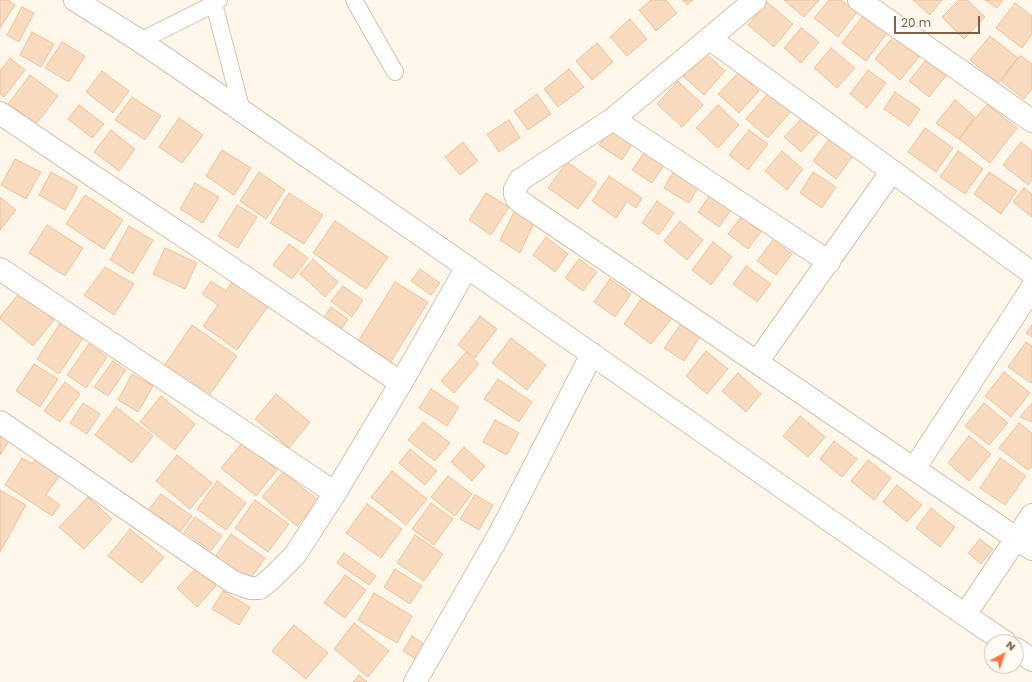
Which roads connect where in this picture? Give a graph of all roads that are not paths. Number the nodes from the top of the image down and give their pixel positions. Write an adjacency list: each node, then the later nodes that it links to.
1 (75, 0): 7 (street)
2 (354, 0): 8 (lane)
3 (755, 0): 6 (street)
4 (859, 0): 12 (street)
5 (217, 2): 7 (lane); 9 (lane)
6 (709, 38): 11 (street); 13 (street)
7 (140, 41): 9 (street)
8 (394, 72)
9 (242, 111): 15 (street)
10 (0, 113): 21 (street)
11 (613, 118): 14 (street); 20 (street)
12 (1032, 120)
13 (892, 171): 14 (street); 17 (street)
14 (828, 262): 20 (street)
15 (467, 267): 19 (street); 21 (street)
16 (0, 269): 24 (street)
17 (1032, 273)
18 (1032, 288): 23 (street)
19 (592, 354): 27 (street); 29 (street)
20 (757, 362): 23 (street)
21 (400, 383): 24 (street)
22 (0, 422): 24 (street)
23 (914, 469): 26 (street)
24 (334, 493)
25 (1032, 515): 26 (street)
26 (1024, 544): 27 (street)
27 (966, 615): 28 (street)
28 (993, 634)
29 (415, 682)

